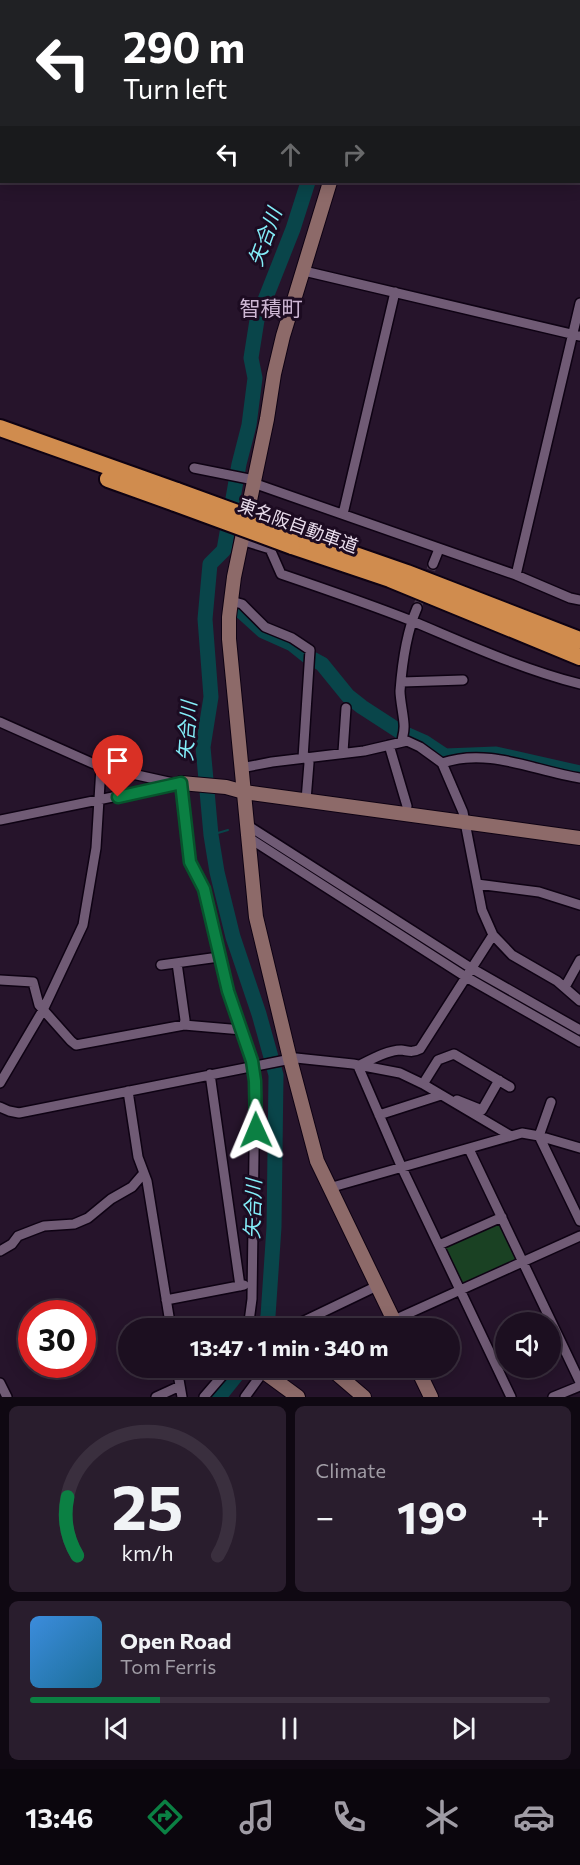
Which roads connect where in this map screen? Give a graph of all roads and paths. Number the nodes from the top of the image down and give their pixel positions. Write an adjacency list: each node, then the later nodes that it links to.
1 (330, 183): 2 (street)
2 (304, 271): 3 (street); 9 (street)
3 (395, 292): 5 (street); 11 (street)
4 (580, 303): 5 (street)
5 (576, 335): 16 (street)
6 (0, 428): 10 (highway, 東名阪自動車道)
7 (0, 439): 10 (highway, 東名阪自動車道)
8 (194, 468): 9 (street)
9 (252, 481): 11 (street); 12 (street)
10 (176, 497): 13 (highway, 東名阪自動車道, bridge)
11 (343, 514): 14 (street)
12 (242, 540): 18 (street); 20 (street)
13 (293, 540): 21 (highway, 東名阪自動車道); 22 (highway, 東名阪自動車道)
14 (439, 549): 15 (street); 16 (street)
15 (434, 564)
16 (516, 575): 17 (street)
17 (580, 600)
18 (231, 601): 31 (street); 34 (street)
19 (417, 608): 20 (street)
20 (411, 621): 24 (street); 25 (street)
21 (580, 640)
22 (580, 657)
23 (462, 680): 24 (street)
24 (402, 682): 28 (street)
25 (580, 684)
26 (346, 708): 30 (street)
27 (0, 722): 33 (street)
28 (402, 735): 29 (street); 32 (street)
29 (390, 745): 30 (street); 40 (street)
30 (343, 752): 31 (street)
31 (305, 757): 34 (street); 38 (street)
32 (442, 764): 35 (street); 42 (street)
33 (101, 767): 36 (street); 39 (street)
34 (241, 768): 37 (street)
35 (580, 778)
36 (178, 783): 37 (street); 39 (street); 48 (street)
37 (243, 792): 38 (street); 43 (street)
38 (306, 800): 42 (street)
39 (99, 801): 41 (street); 56 (street)
40 (407, 806)
41 (0, 820)
42 (465, 821): 44 (street); 45 (street)
43 (248, 832): 52 (street); 52 (street); 61 (street)
44 (580, 838)
45 (477, 884): 46 (street); 47 (street)
46 (580, 905)
47 (493, 935): 52 (street); 54 (street)
48 (219, 957): 50 (street); 58 (street)
49 (580, 960): 54 (street)
50 (177, 963): 51 (street); 57 (street)
51 (161, 965)
52 (469, 972): 59 (street); 60 (street); 63 (street)
53 (0, 980): 56 (street)
54 (565, 987): 55 (street)
55 (580, 1001)
56 (43, 1010): 57 (street); 66 (street)
57 (184, 1025): 58 (street)
58 (242, 1030): 62 (street)
59 (580, 1030)
60 (580, 1042)
61 (287, 1060): 62 (street); 63 (street); 81 (street)
62 (254, 1066): 64 (street); 88 (street)
63 (358, 1066): 67 (street); 74 (street)
64 (210, 1074): 69 (street); 89 (street)
65 (499, 1080): 67 (street); 68 (street); 71 (street)
66 (0, 1083)
67 (423, 1084): 70 (street)
68 (510, 1087)
69 (128, 1091): 73 (street); 80 (street)
70 (441, 1095): 71 (street); 74 (street)
71 (452, 1101): 75 (street)
72 (551, 1102): 76 (street)
73 (0, 1107)
74 (379, 1115): 79 (street)
75 (511, 1136): 76 (street); 78 (street)
76 (539, 1136): 77 (street); 83 (street)
77 (580, 1148)
78 (469, 1149): 79 (street); 82 (street)
79 (402, 1168): 81 (street); 85 (street)
80 (144, 1173): 86 (street); 92 (street)
81 (329, 1188): 90 (street)
82 (502, 1217): 85 (street); 87 (street)
83 (580, 1221)
84 (580, 1236): 87 (street)
85 (439, 1245): 91 (street)
86 (0, 1251)
87 (523, 1262): 91 (street); 105 (street)
88 (252, 1283): 89 (street); 94 (street)
89 (240, 1286): 92 (street)
90 (377, 1286): 95 (street); 96 (street)
91 (460, 1291): 97 (street); 115 (street)
92 (166, 1300): 93 (street)
93 (169, 1318)
94 (249, 1318)
95 (310, 1318)
96 (393, 1318)
97 (409, 1318)
98 (179, 1378): 106 (street)
99 (220, 1378): 111 (street)
100 (259, 1378): 112 (street)
101 (274, 1378): 107 (street)
102 (342, 1378): 113 (street)
103 (422, 1378): 114 (street)
104 (0, 1383): 108 (street)
105 (580, 1384): 116 (street)
106 (180, 1386): 109 (street); 110 (street)
107 (294, 1396)
108 (7, 1397)
109 (156, 1397)
110 (182, 1397)
111 (204, 1397)
112 (245, 1397)
113 (364, 1397)
114 (431, 1397)
115 (511, 1397)
116 (553, 1397)

